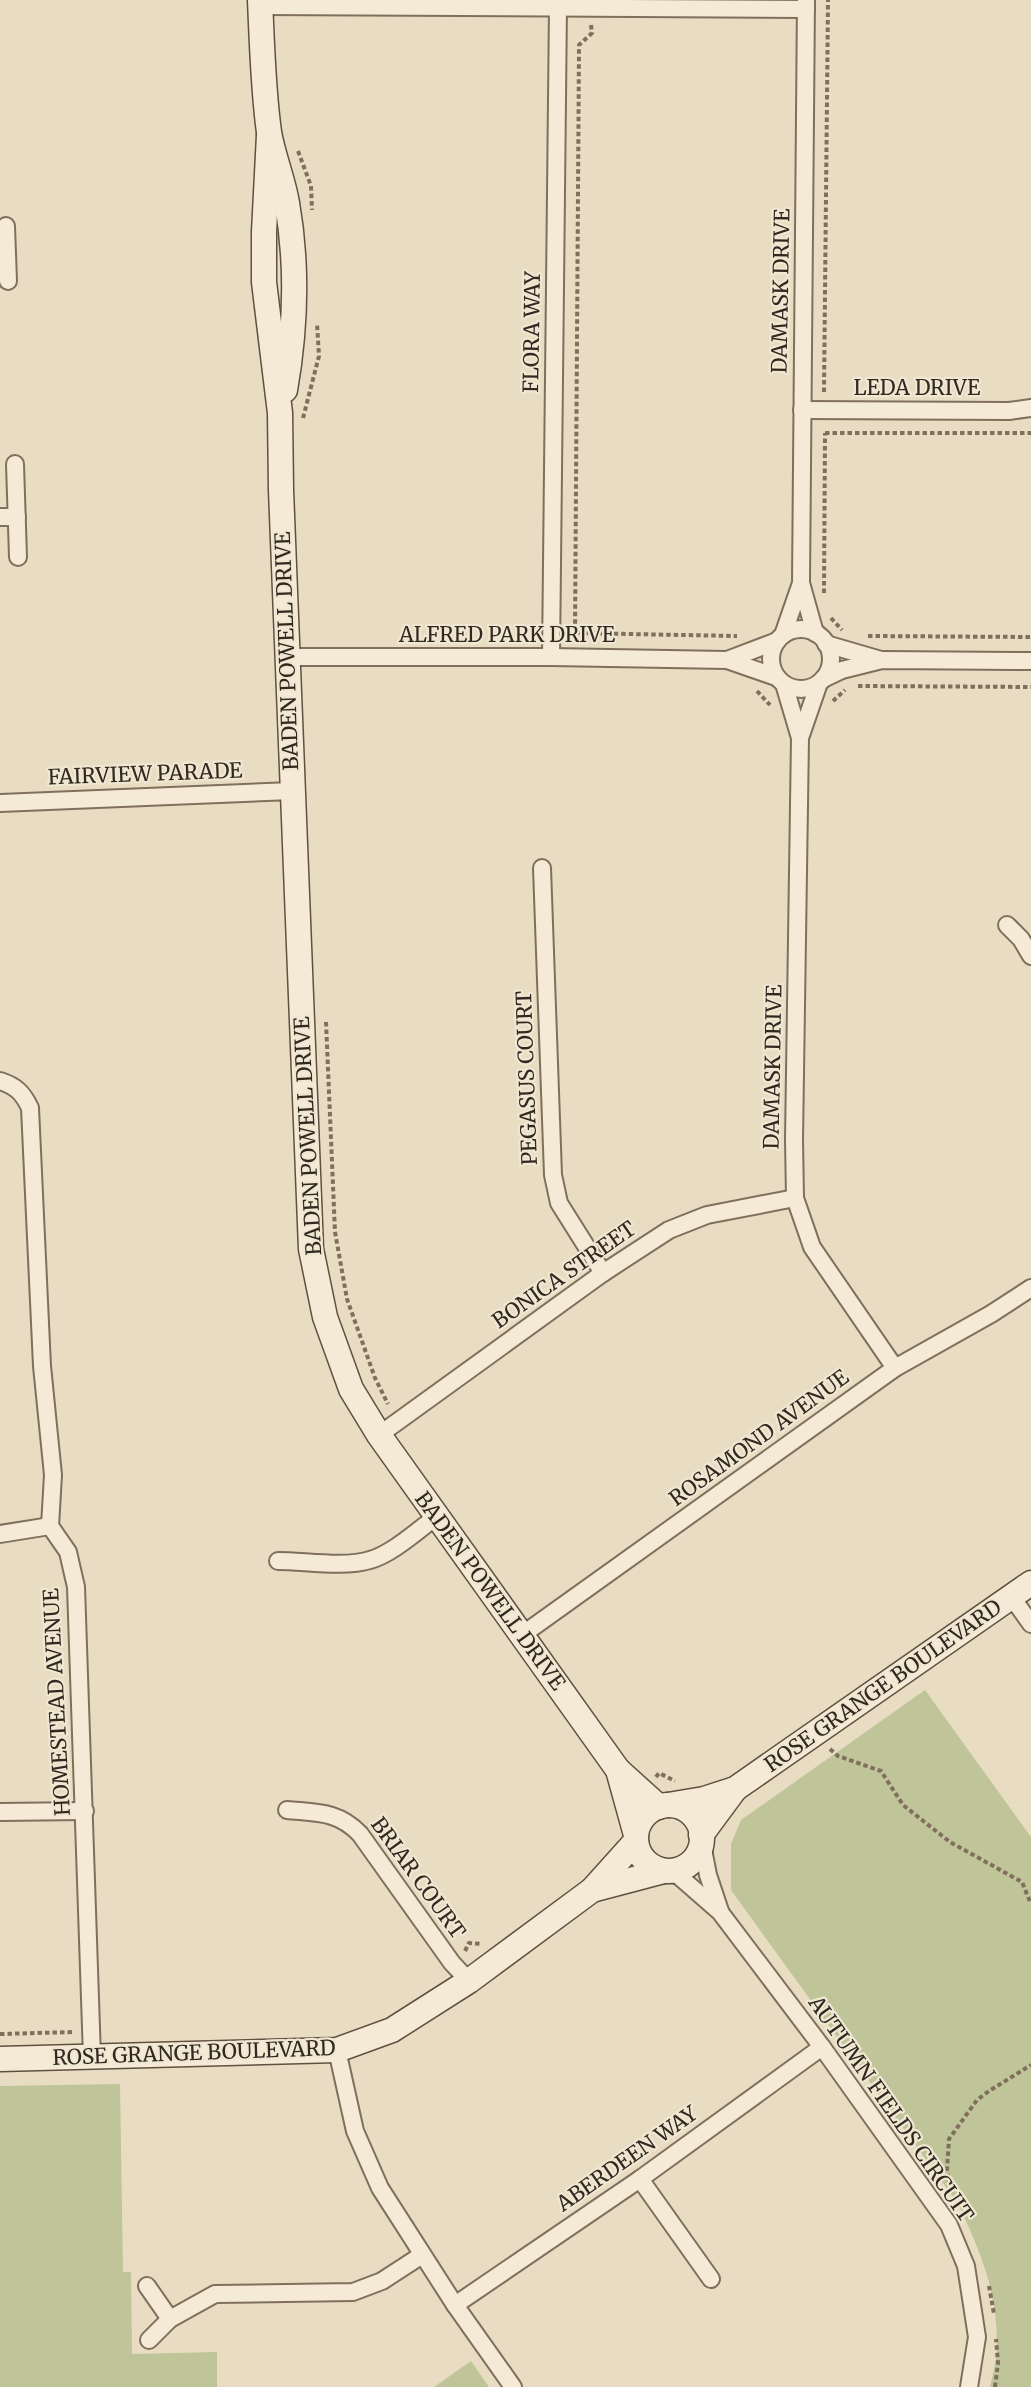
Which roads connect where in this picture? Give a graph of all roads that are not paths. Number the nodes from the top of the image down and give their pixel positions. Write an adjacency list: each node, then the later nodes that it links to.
1 (260, 3): 3 (street); 4 (street, BADEN POWELL DRIVE)
2 (806, 4): 3 (street); 11 (street, DAMASK DRIVE)
3 (558, 7): 21 (street, FLORA WAY)
4 (269, 135): 8 (street, BADEN POWELL DRIVE); 9 (street, BADEN POWELL DRIVE)
5 (6, 226): 6 (street)
6 (3, 252): 7 (street)
7 (8, 281)
8 (295, 281): 9 (street); 12 (street, BADEN POWELL DRIVE)
9 (264, 282): 12 (street, BADEN POWELL DRIVE)
10 (1031, 408): 11 (street, LEDA DRIVE)
11 (802, 410): 17 (street, DAMASK DRIVE)
12 (292, 417): 20 (street, BADEN POWELL DRIVE)
13 (15, 464): 15 (street)
14 (0, 517): 15 (street)
15 (17, 517): 16 (street)
16 (18, 556)
17 (801, 583): 18 (street, DAMASK DRIVE); 19 (street, DAMASK DRIVE)
18 (780, 638): 19 (street); 22 (street, ALFRED PARK DRIVE); 25 (street)
19 (821, 638): 23 (street); 26 (street)
20 (287, 657): 21 (street, ALFRED PARK DRIVE); 28 (street, BADEN POWELL DRIVE)
21 (551, 657): 22 (street, ALFRED PARK DRIVE)
22 (727, 660): 25 (street, ALFRED PARK DRIVE)
23 (882, 660): 24 (street); 26 (street)
24 (1031, 661)
25 (780, 681): 26 (street); 27 (street, DAMASK DRIVE)
26 (821, 681): 27 (street, DAMASK DRIVE)
27 (800, 738): 34 (street, DAMASK DRIVE)
28 (292, 791): 29 (street, FAIRVIEW PARADE); 38 (street, BADEN POWELL DRIVE)
29 (0, 803)
30 (542, 868): 35 (street, PEGASUS COURT)
31 (1007, 925): 32 (street)
32 (1031, 956)
33 (0, 1081): 40 (street)
34 (795, 1198): 35 (street, BONICA STREET); 37 (street, DAMASK DRIVE)
35 (603, 1273): 38 (street, BONICA STREET)
36 (1031, 1288): 37 (street, ROSAMOND AVENUE)
37 (895, 1368): 45 (street, ROSAMOND AVENUE)
38 (388, 1428): 39 (street, BADEN POWELL DRIVE)
39 (436, 1517): 42 (street); 45 (street, BADEN POWELL DRIVE)
40 (50, 1526): 41 (street); 49 (street, HOMESTEAD AVENUE)
41 (0, 1534)
42 (278, 1561)
43 (1021, 1590): 44 (street); 47 (street, ROSE GRANGE BOULEVARD)
44 (1031, 1624)
45 (522, 1635): 46 (street, BADEN POWELL DRIVE)
46 (618, 1770): 48 (street, BADEN POWELL DRIVE); 53 (street, BADEN POWELL DRIVE)
47 (735, 1789): 48 (street, ROSE GRANGE BOULEVARD); 52 (street, ROSE GRANGE BOULEVARD)
48 (664, 1806): 52 (street); 53 (street)
49 (85, 1810): 51 (street); 60 (street, HOMESTEAD AVENUE)
50 (287, 1810): 57 (street, BRIAR COURT)
51 (0, 1812)
52 (701, 1837): 54 (street); 56 (street, AUTUMN FIELDS CIRCUIT)
53 (636, 1838): 54 (street); 55 (street, ROSE GRANGE BOULEVARD)
54 (668, 1871): 55 (street, ROSE GRANGE BOULEVARD); 56 (street, AUTUMN FIELDS CIRCUIT)
55 (592, 1890): 57 (street, ROSE GRANGE BOULEVARD)
56 (720, 1912): 58 (street, AUTUMN FIELDS CIRCUIT)
57 (469, 1981): 59 (street, ROSE GRANGE BOULEVARD)
58 (822, 2047): 62 (street, ABERDEEN WAY); 70 (street, AUTUMN FIELDS CIRCUIT)
59 (337, 2050): 60 (street, ROSE GRANGE BOULEVARD); 63 (street)
60 (92, 2057): 61 (street, ROSE GRANGE BOULEVARD)
61 (0, 2059)
62 (640, 2179): 64 (street); 66 (street, ABERDEEN WAY)
63 (422, 2255): 66 (street); 67 (street)
64 (711, 2279)
65 (147, 2286): 67 (street)
66 (455, 2305): 69 (street)
67 (170, 2319): 68 (street)
68 (149, 2340)
69 (513, 2387)
70 (969, 2387)

